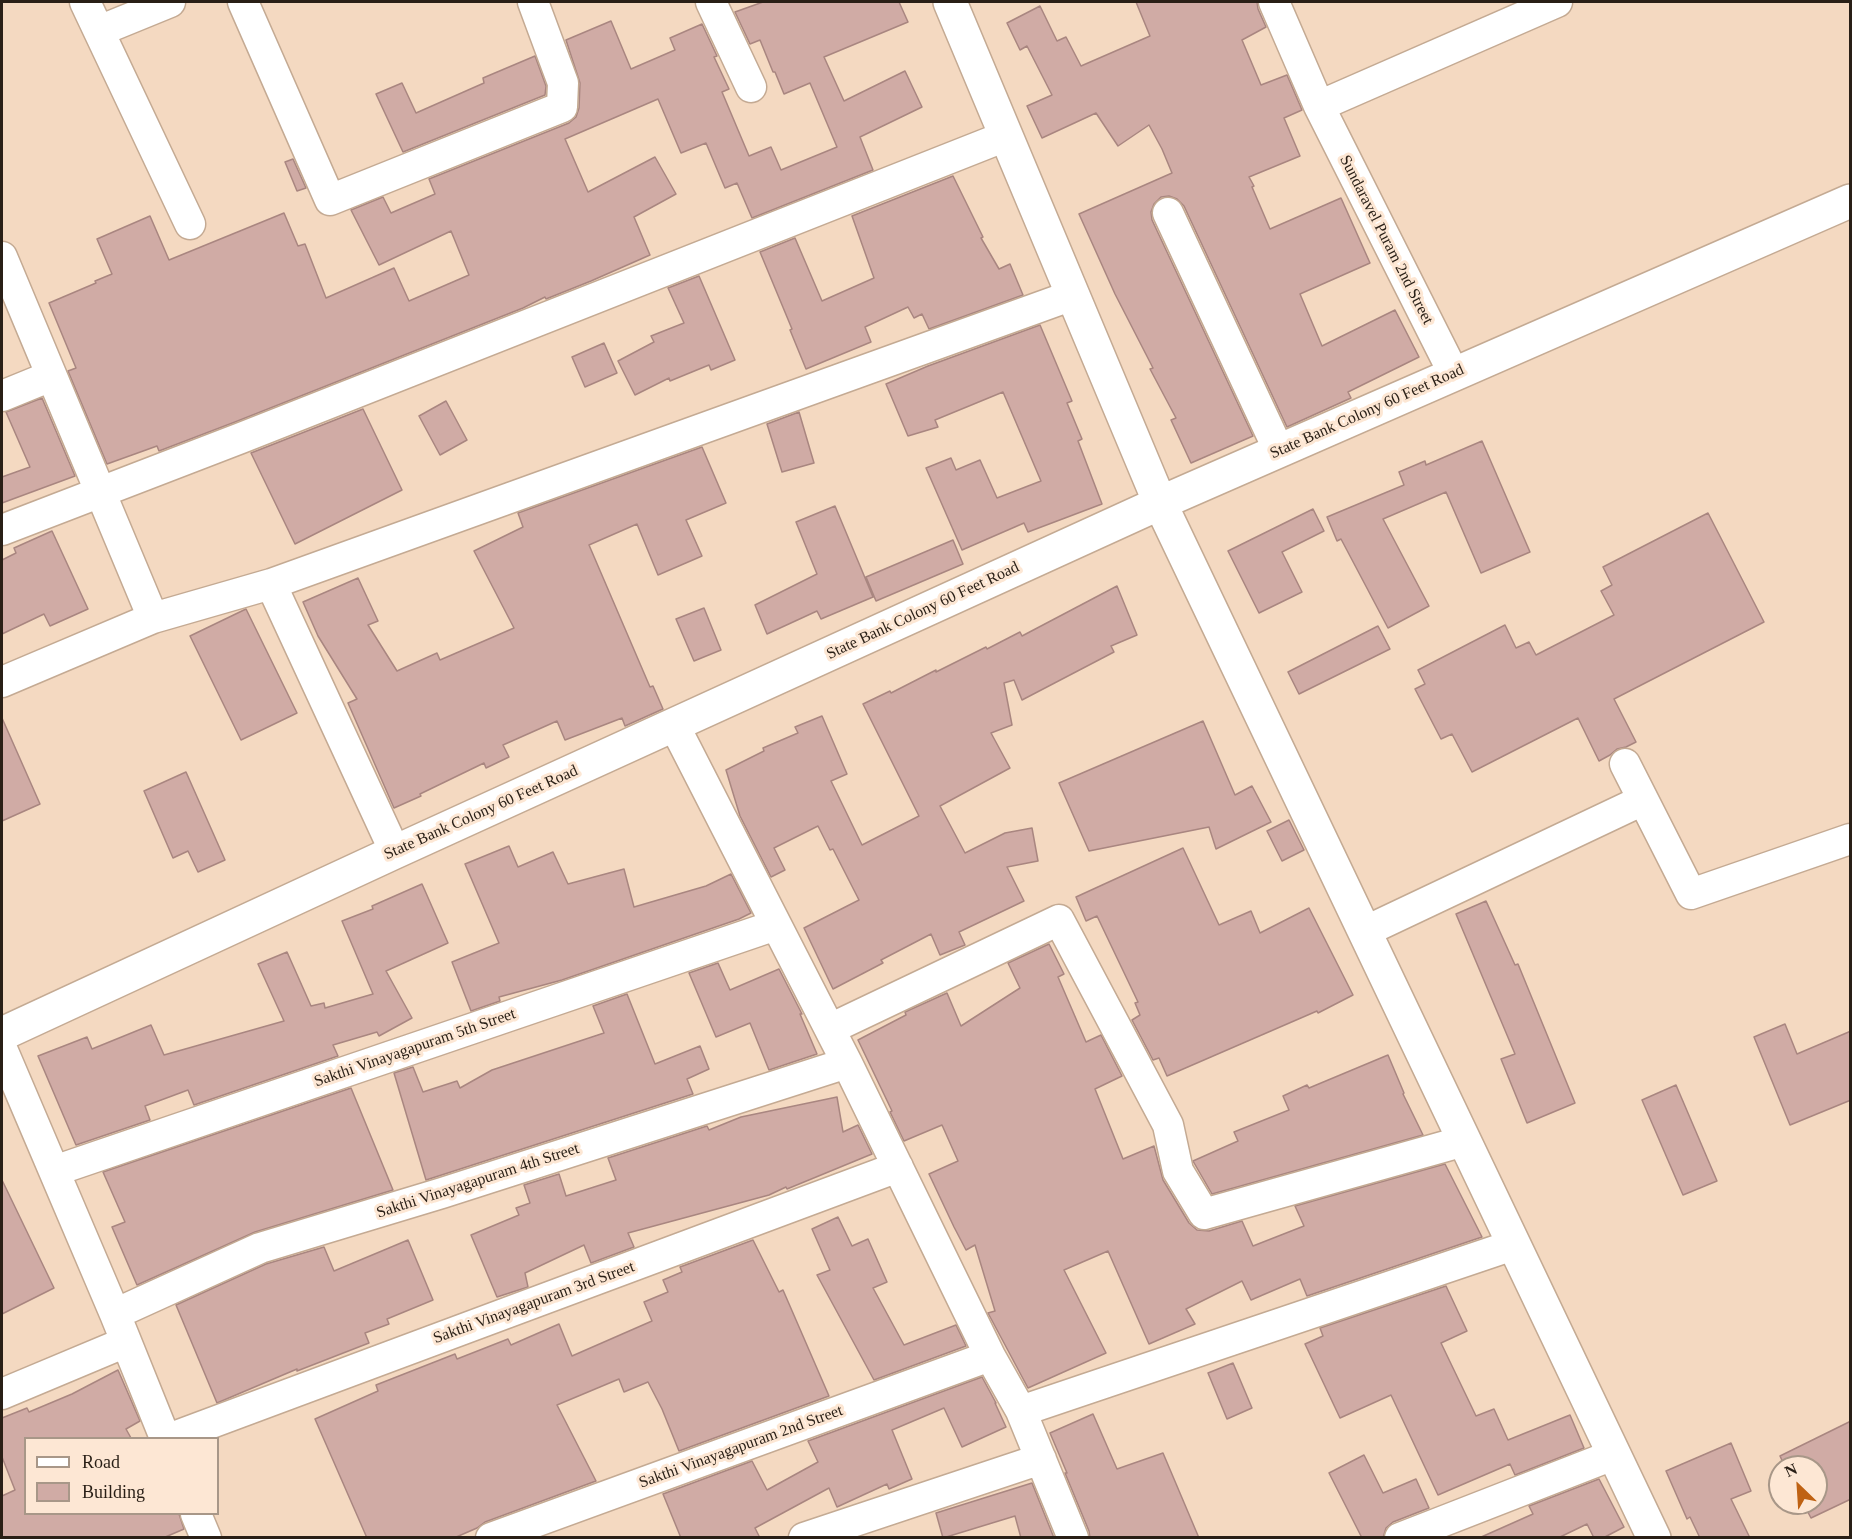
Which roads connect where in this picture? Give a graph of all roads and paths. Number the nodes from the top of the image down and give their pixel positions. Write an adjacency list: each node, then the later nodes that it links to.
1 (85, 2): 9 (street)
2 (170, 2): 9 (street)
3 (243, 2): 4 (street)
4 (533, 2)
5 (711, 2): 10 (street)
6 (950, 2): 12 (street)
7 (1274, 2): 11 (street, Sundaravel Puram 2nd Street)
8 (1557, 2): 11 (street)
9 (99, 32): 15 (street)
10 (751, 87)
11 (1318, 106): 18 (street, Sundaravel Puram 2nd Street)
12 (1006, 136): 17 (street); 22 (street)
13 (1851, 201): 18 (street, State Bank Colony 60 Feet Road)
14 (1168, 213): 21 (street)
15 (190, 225)
16 (2, 257): 19 (street)
17 (1073, 295): 23 (street); 25 (street)
18 (1454, 374): 21 (street, State Bank Colony 60 Feet Road)
19 (51, 376): 20 (street); 22 (street)
20 (2, 396)
21 (1279, 450): 23 (street, State Bank Colony 60 Feet Road)
22 (100, 492): 24 (street); 26 (street)
23 (1160, 503): 28 (street, State Bank Colony 60 Feet Road); 34 (street)
24 (2, 530)
25 (271, 584): 26 (street); 32 (street)
26 (153, 618): 27 (street)
27 (2, 682)
28 (674, 725): 32 (street, State Bank Colony 60 Feet Road); 33 (street)
29 (1625, 764): 30 (street)
30 (1643, 800): 31 (street); 34 (street)
31 (1851, 839)
32 (395, 852): 36 (street, State Bank Colony 60 Feet Road)
33 (776, 925): 35 (street); 41 (street, Sakthi Vinayagapuram 5th Street)
34 (1364, 932): 39 (street)
35 (830, 1029): 38 (street); 39 (street)
36 (2, 1034)
37 (2, 1049): 41 (street)
38 (847, 1063): 40 (street); 43 (street, Sakthi Vinayagapuram 4th Street)
39 (1464, 1141): 42 (street)
40 (898, 1167): 45 (street); 49 (street, Sakthi Vinayagapuram 3rd Street)
41 (54, 1171): 43 (street)
42 (1513, 1245): 47 (street); 50 (street)
43 (115, 1314): 44 (street)
44 (126, 1342): 46 (street); 48 (street)
45 (990, 1356): 47 (street); 54 (street, Sakthi Vinayagapuram 2nd Street)
46 (2, 1394)
47 (1021, 1412): 51 (street)
48 (165, 1437)
49 (174, 1437)
50 (1613, 1455): 57 (street); 58 (street)
51 (1041, 1459): 55 (street); 56 (street)
52 (196, 1515): 53 (street)
53 (206, 1538)
54 (491, 1538)
55 (804, 1538)
56 (1073, 1538)
57 (1400, 1538)
58 (1654, 1538)

